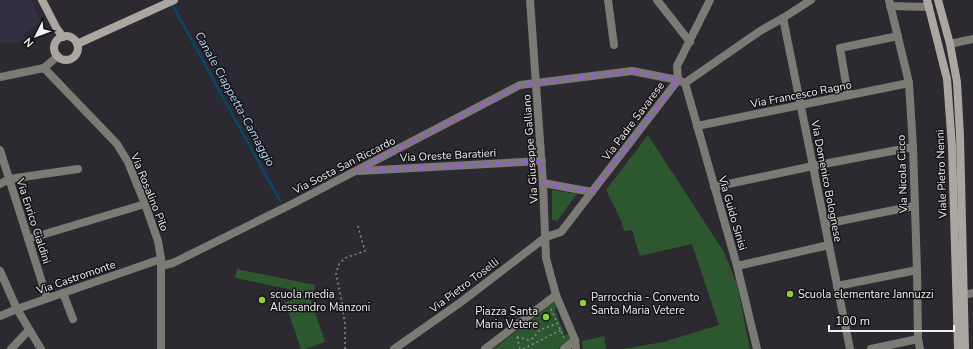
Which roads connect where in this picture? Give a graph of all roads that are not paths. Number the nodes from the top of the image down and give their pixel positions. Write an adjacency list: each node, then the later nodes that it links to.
1 (42, 0): 14 (main road)
2 (174, 0): 10 (main road)
3 (530, 0): 25 (street, Via Giuseppe Galliano)
4 (608, 0): 19 (street)
5 (657, 0): 16 (street)
6 (710, 0): 16 (street)
7 (812, 0): 12 (street, Via Padre Savarese)
8 (938, 0): 18 (main road, Viale Pietro Nenni)
9 (890, 3): 11 (street); 13 (street, Via Nicola Cicco)
10 (160, 4): 17 (main road)
11 (928, 4): 72 (main road, Viale Pietro Nenni)
12 (783, 18): 23 (street, Via Padre Savarese); 27 (street, Via Domenico Bolognese)
13 (898, 36): 24 (street, Via Nicola Cicco); 26 (street)
14 (63, 37): 17 (main road); 20 (main road)
15 (973, 39): 18 (street)
16 (690, 42): 23 (street)
17 (77, 44): 20 (main road)
18 (950, 44): 54 (main road, Viale Pietro Nenni)
19 (614, 45)
20 (58, 56): 21 (street)
21 (44, 68): 22 (street); 40 (street, Via Rosalino Pilo)
22 (0, 77)
23 (681, 82): 25 (street, Via Sosta San Riccardo); 28 (street, Via Guido Sinisi); 39 (street, Via Padre Savarese)
24 (909, 83): 26 (street, Via Francesco Ragno); 29 (street, Via Nicola Cicco)
25 (537, 84): 31 (street, Via Giuseppe Galliano); 34 (street, Via Sosta San Riccardo)
26 (848, 95): 27 (street, Via Francesco Ragno)
27 (801, 105): 28 (street, Via Francesco Ragno); 32 (street, Via Domenico Bolognese)
28 (697, 126): 38 (street, Via Guido Sinisi)
29 (912, 146): 32 (street); 41 (street, Via Nicola Cicco)
30 (0, 150): 35 (street, Via Enrico Cialdini)
31 (542, 161): 34 (street, Via Oreste Baratieri); 36 (street, Via Giuseppe Galliano)
32 (813, 166): 38 (street); 42 (street, Via Domenico Bolognese)
33 (78, 169): 35 (street)
34 (356, 172): 46 (street, Via Sosta San Riccardo)
35 (9, 179): 37 (street); 44 (street, Via Enrico Cialdini)
36 (543, 183): 39 (street); 43 (street, Via Giuseppe Galliano)
37 (0, 184)
38 (714, 187): 47 (street, Via Guido Sinisi)
39 (592, 192): 43 (street, Via Padre Savarese)
40 (145, 204): 44 (street); 46 (street, Via Rosalino Pilo)
41 (914, 206): 42 (street); 48 (street, Via Nicola Cicco)
42 (825, 224): 45 (street, Via Domenico Bolognese)
43 (546, 237): 53 (street, Via Giuseppe Galliano); 66 (street, Via Pietro Toselli)
44 (28, 239): 55 (street, Via Enrico Cialdini)
45 (829, 245): 47 (street); 50 (street, Via Domenico Bolognese)
46 (161, 263): 51 (street, Via Castromonte); 65 (street, Via Rosalino Pilo)
47 (737, 266): 68 (street, Via Guido Sinisi)
48 (917, 270): 50 (street); 60 (street, Via Nicola Cicco)
49 (0, 271): 56 (street)
50 (837, 286): 69 (street, Via Domenico Bolognese)
51 (63, 293): 55 (street, Via Castromonte); 58 (street)
52 (973, 293): 54 (street)
53 (556, 295): 62 (street); 67 (street)
54 (964, 295): 73 (main road, Viale Pietro Nenni)
55 (47, 298): 56 (street, Via Castromonte)
56 (17, 309): 57 (street, Via Castromonte); 59 (street)
57 (0, 316)
58 (73, 319)
59 (29, 330): 63 (street); 64 (street)
60 (918, 339): 70 (street); 71 (street, Via Nicola Cicco)
61 (563, 345): 62 (street)
62 (576, 345)
63 (12, 349)
64 (41, 349)
65 (160, 349)
66 (394, 349)
67 (485, 349)
68 (756, 349)
69 (850, 349)
70 (871, 349)
71 (920, 349)
72 (958, 349)
73 (965, 349)

